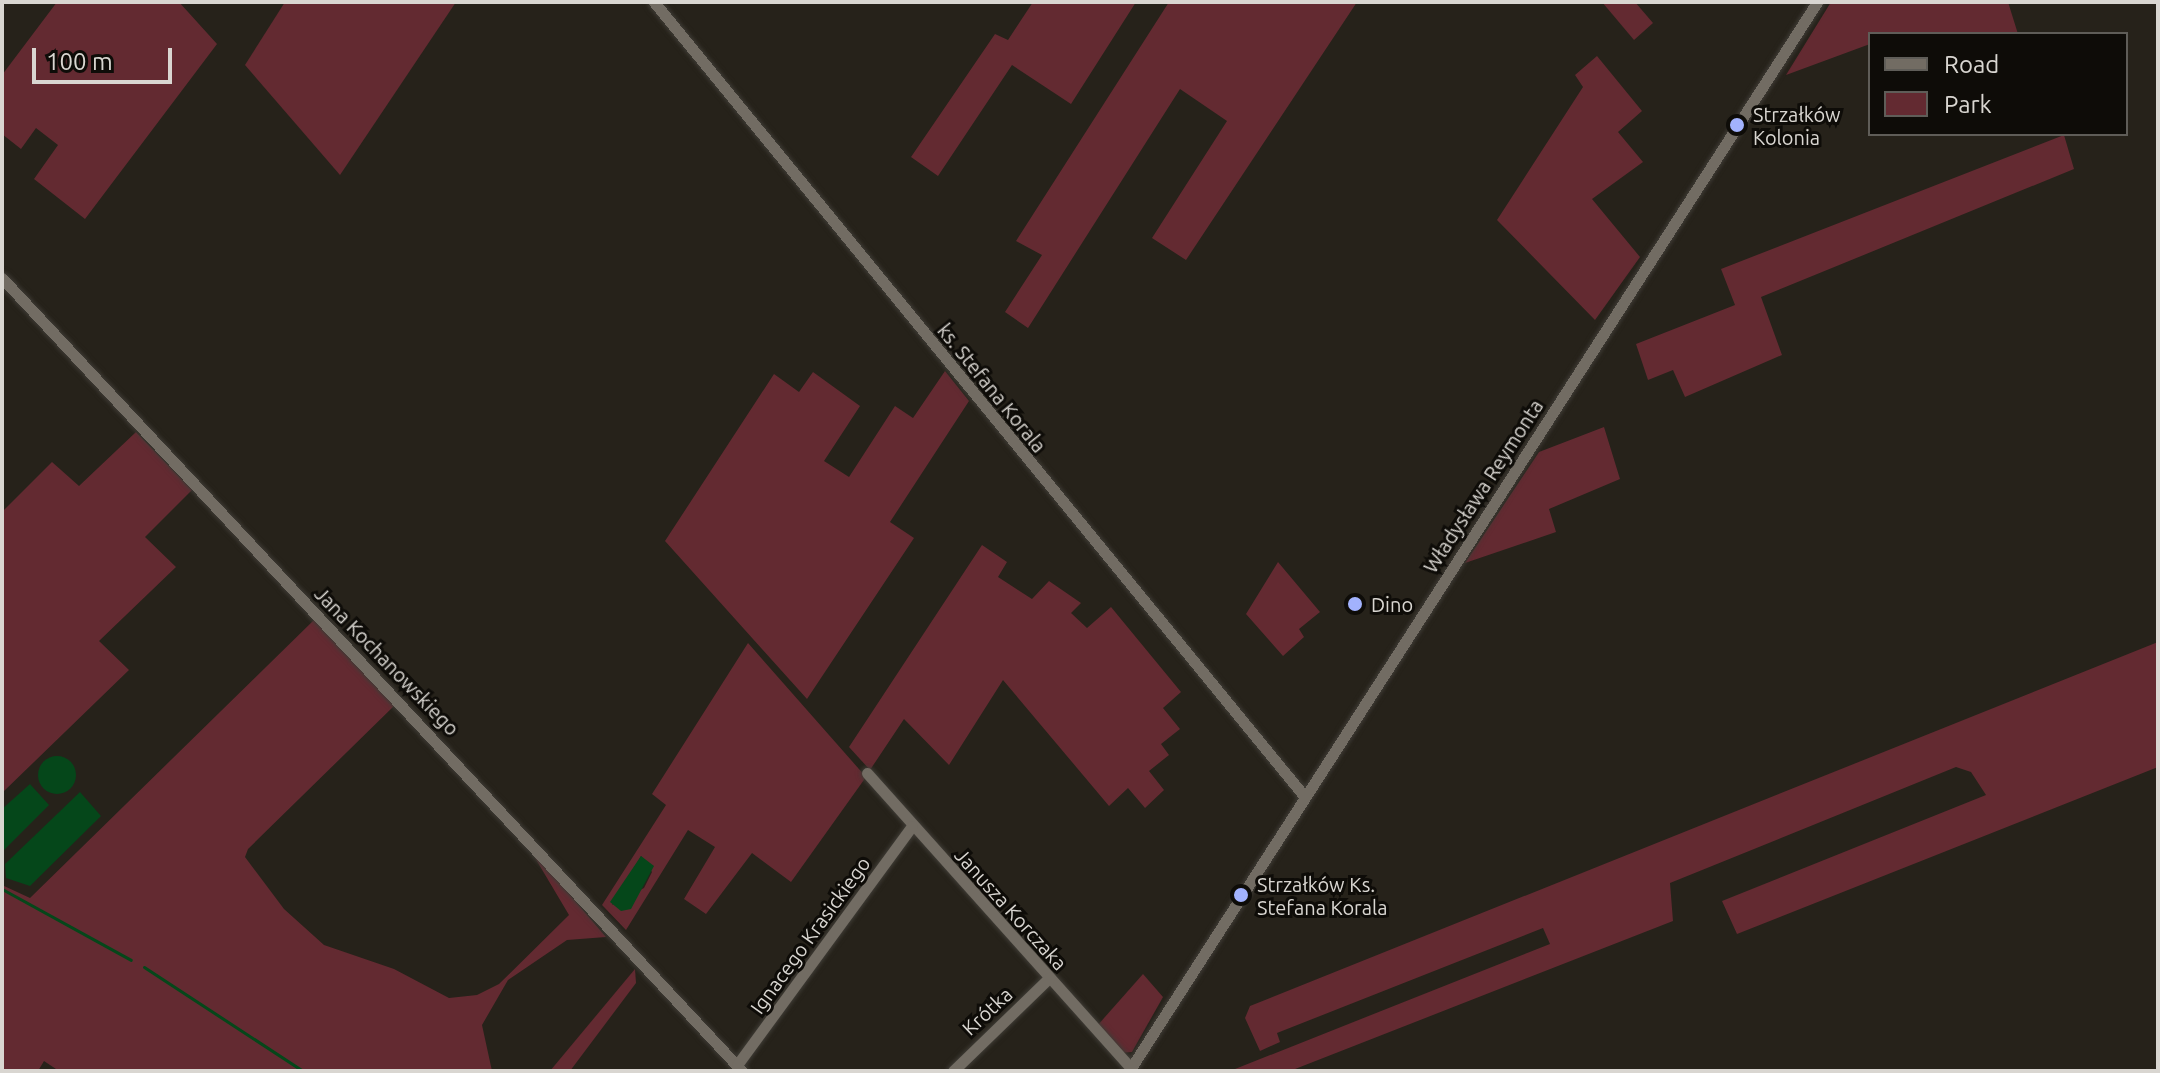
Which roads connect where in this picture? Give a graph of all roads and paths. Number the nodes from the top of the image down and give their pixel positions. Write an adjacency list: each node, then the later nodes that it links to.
1 (654, 2): 5 (street, ks. Stefana Korala)
2 (1817, 2): 5 (street, Władysława Reymonta)
3 (2, 278): 8 (street, Jana Kochanowskiego)
4 (867, 773): 6 (street, Janusza Korczaka)
5 (1304, 796): 9 (street, Władysława Reymonta)
6 (912, 826): 7 (street, Janusza Korczaka); 8 (street, Ignacego Krasickiego)
7 (1049, 978): 9 (street, Janusza Korczaka); 10 (street, Krótka)
8 (740, 1068)
9 (1130, 1069)
10 (953, 1071)

